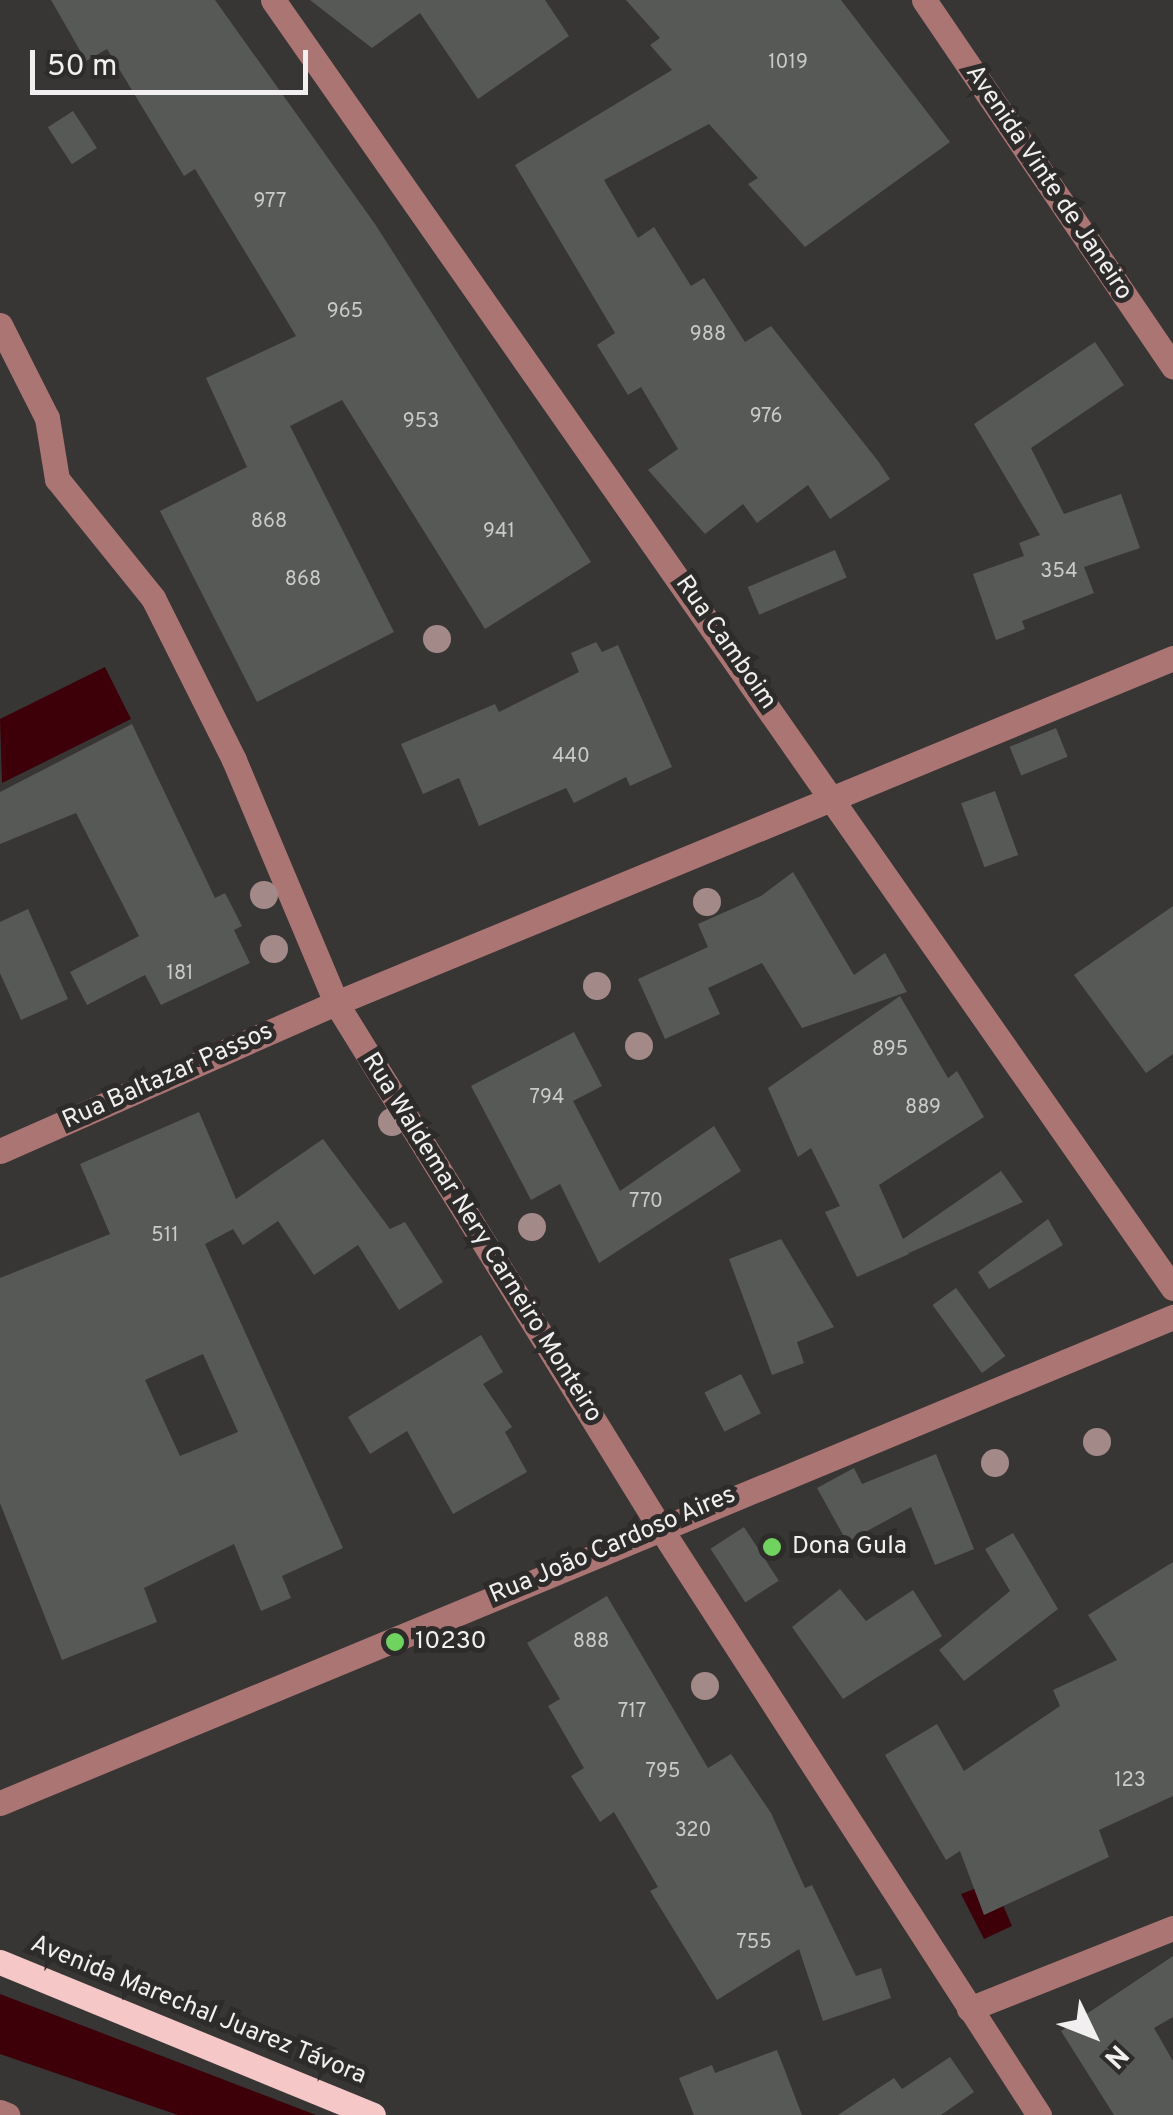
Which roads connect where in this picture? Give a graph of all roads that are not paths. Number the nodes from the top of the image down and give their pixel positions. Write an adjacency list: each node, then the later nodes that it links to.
1 (273, 0): 6 (street, Rua Camboim)
2 (924, 0): 4 (street, Avenida Vinte de Janeiro)
3 (0, 325): 7 (street, Rua Waldemar Nery Carneiro Monteiro)
4 (1173, 366)
5 (1173, 658): 6 (street, Rua Baltazar Passos)
6 (833, 797): 7 (street, Rua Baltazar Passos); 9 (street, Rua Camboim)
7 (336, 1003): 8 (street, Rua Baltazar Passos); 11 (street, Rua Waldemar Nery Carneiro Monteiro)
8 (0, 1151)
9 (1173, 1288)
10 (1173, 1317): 11 (street, Rua João Cardoso Aires)
11 (659, 1526): 12 (street, Rua João Cardoso Aires); 15 (street, Rua Waldemar Nery Carneiro Monteiro)
12 (0, 1802)
13 (1173, 1928): 15 (street)
14 (0, 1962): 16 (main road, Avenida Marechal Juarez Távora)
15 (969, 2009): 17 (street, Rua Waldemar Nery Carneiro Monteiro)
16 (374, 2115)
17 (1039, 2115)

